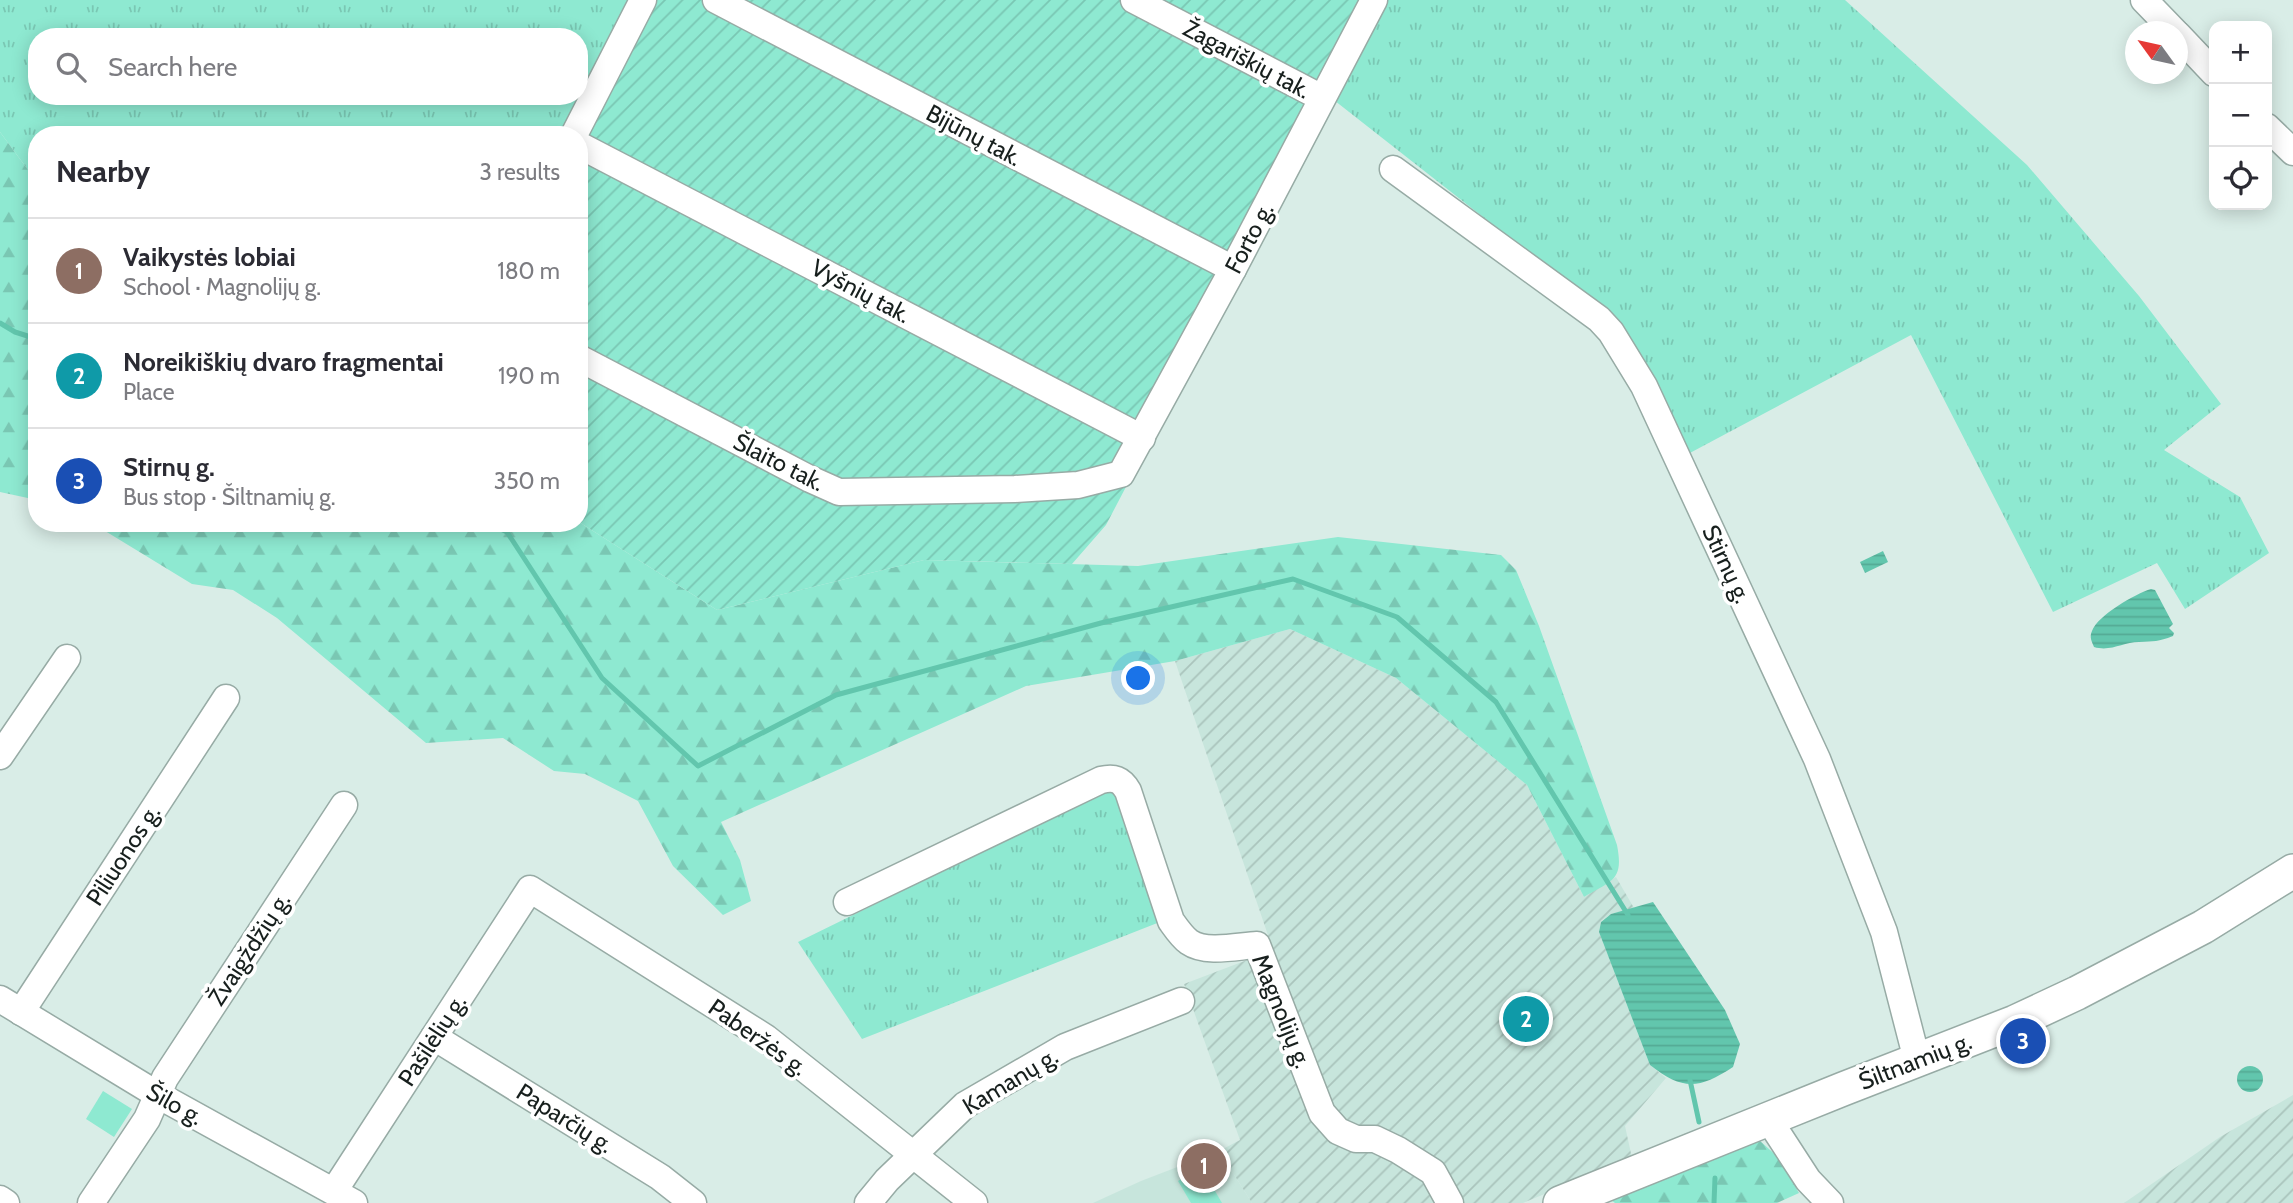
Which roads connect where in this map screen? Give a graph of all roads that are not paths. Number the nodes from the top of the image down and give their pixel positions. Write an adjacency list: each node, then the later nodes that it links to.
1 (643, 0): 10 (street)
2 (716, 0): 15 (street, Bijūnų tak.)
3 (1134, 0): 9 (street, Žagariškių tak.)
4 (1374, 0): 9 (street, Forto g.)
5 (2144, 0): 6 (street)
6 (2164, 21)
7 (2188, 46): 8 (street)
8 (2209, 68)
9 (1322, 98): 15 (street, Forto g.)
10 (580, 126)
11 (2272, 132): 13 (street)
12 (588, 150): 17 (street, Vyšnių tak.)
13 (2293, 152)
14 (1393, 169): 29 (street, Stirnų g.)
15 (1233, 269): 17 (street, Forto g.)
16 (588, 363): 18 (street, Šlaito tak.)
17 (1142, 438): 18 (street, Forto g.)
18 (1121, 474)
19 (67, 658): 21 (street)
20 (226, 698): 27 (street, Piliuonos g.)
21 (0, 756)
22 (344, 805): 30 (street, Žvaigždžių g.)
23 (2293, 871): 29 (main road, Šiltnamių g.)
24 (530, 889): 28 (street, Pašilėlių g.); 32 (street, Paberžės g.)
25 (847, 902): 40 (street, Magnolijų g.)
26 (1181, 1001): 32 (street, Kamanų g.)
27 (10, 1006): 30 (street, Šilo g.)
28 (434, 1037): 33 (street, Pašilėlių g.); 37 (street, Paparčių g.)
29 (1917, 1060): 31 (main road, Šiltnamių g.)
30 (158, 1095): 33 (street, Šilo g.); 36 (street, Žvaigždžių g.)
31 (1769, 1120): 41 (main road, Šiltnamių g.); 42 (street)
32 (913, 1154): 38 (street, Kamanų g.); 39 (street, Paberžės g.)
33 (344, 1197)
34 (0, 1199): 35 (street)
35 (6, 1203)
36 (92, 1203)
37 (693, 1203)
38 (868, 1203)
39 (974, 1203)
40 (1450, 1203)
41 (1560, 1203)
42 (1830, 1203)

